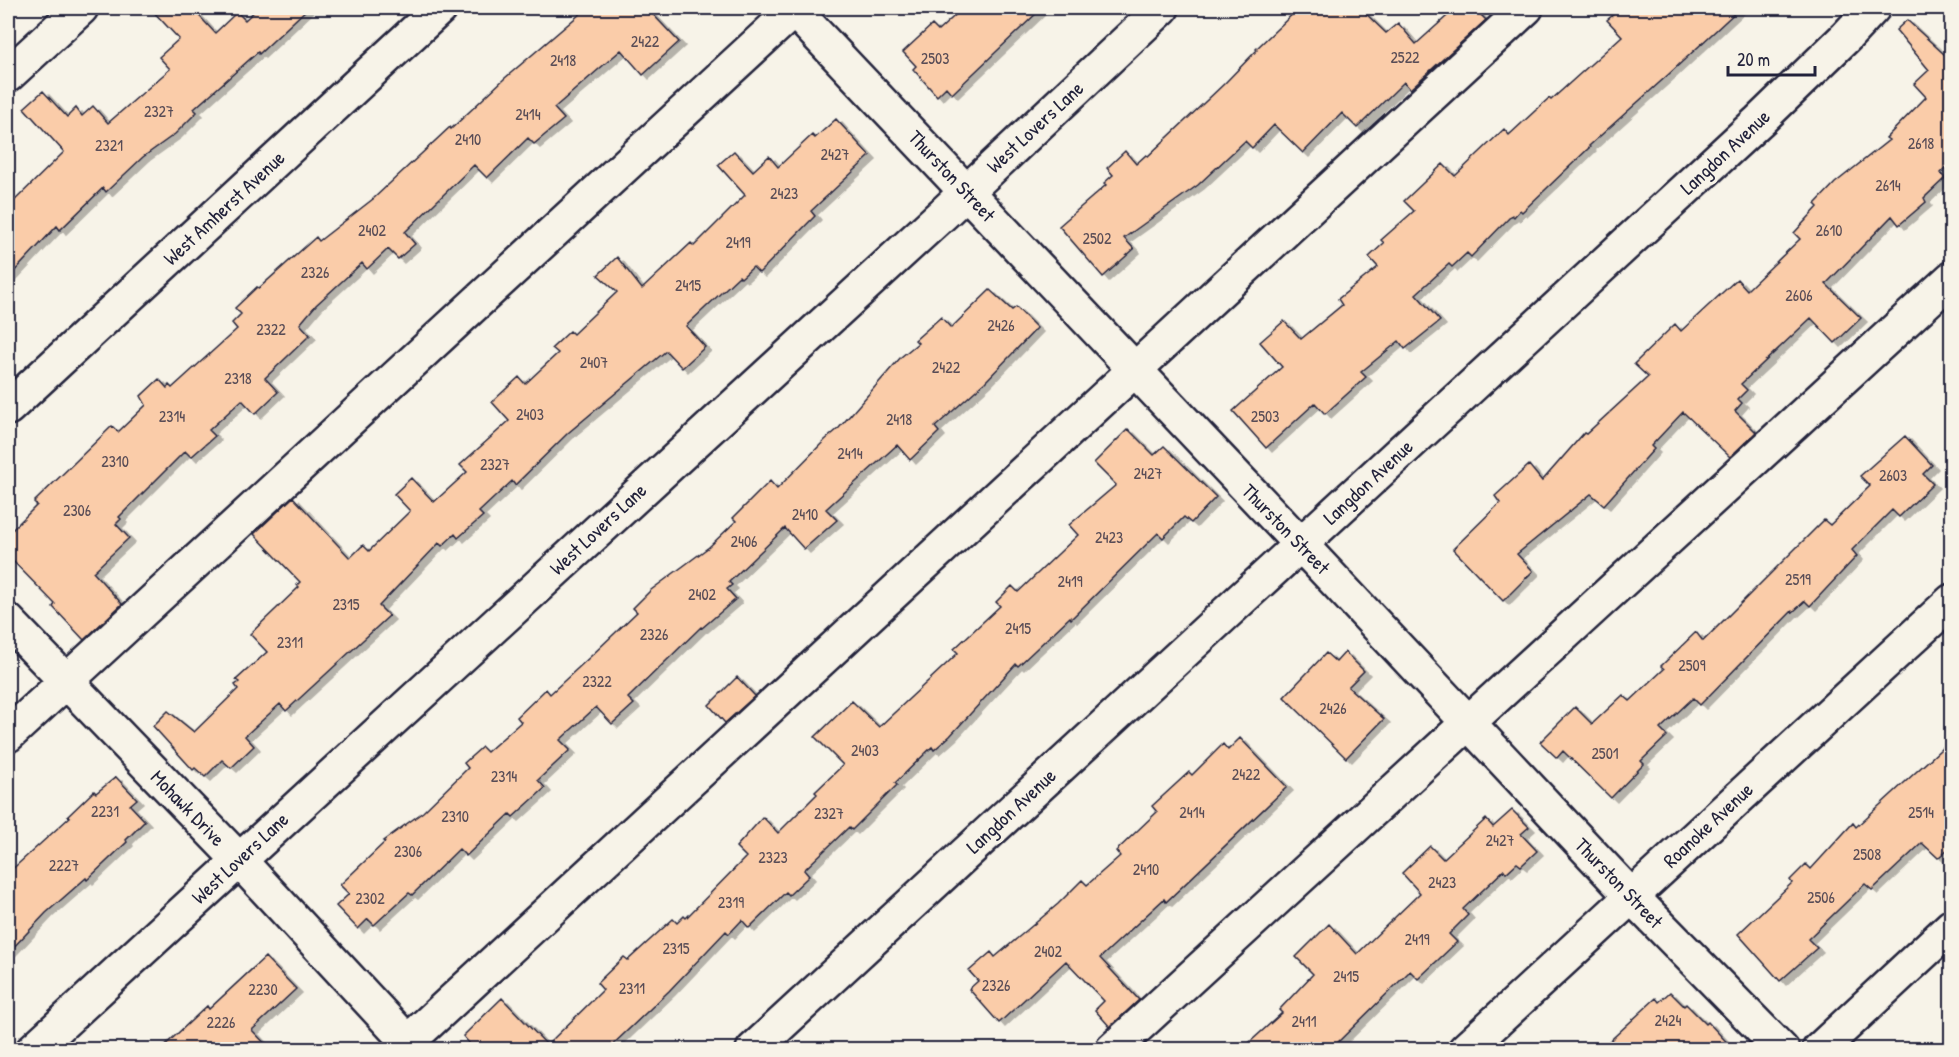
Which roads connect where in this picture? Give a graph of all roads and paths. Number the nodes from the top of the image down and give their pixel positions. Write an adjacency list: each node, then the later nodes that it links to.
1 (81, 8): 7 (street)
2 (440, 8): 11 (street, West Amherst Avenue)
3 (794, 8): 8 (street, Thurston Street); 15 (street)
4 (1162, 8): 8 (street, West Lovers Lane)
5 (1526, 8): 10 (street)
6 (1873, 8): 12 (street, Langdon Avenue)
7 (8, 75)
8 (966, 192): 10 (street, Thurston Street); 18 (street, West Lovers Lane)
9 (1952, 278): 16 (street)
10 (1135, 370): 12 (street, Thurston Street); 21 (street)
11 (8, 408)
12 (1300, 544): 16 (street, Thurston Street); 23 (street, Langdon Avenue)
13 (1952, 601): 19 (street, Roanoke Avenue)
14 (8, 621): 15 (street, Mohawk Drive)
15 (65, 681): 17 (street); 18 (street, Mohawk Drive)
16 (1468, 722): 19 (street, Thurston Street); 24 (street)
17 (8, 735)
18 (238, 859): 21 (street, Mohawk Drive); 22 (street, West Lovers Lane)
19 (1631, 896): 25 (street, Roanoke Avenue); 26 (street, Thurston Street)
20 (1952, 926): 27 (street)
21 (407, 1047)
22 (33, 1050)
23 (753, 1050)
24 (1112, 1050)
25 (1465, 1050)
26 (1782, 1050)
27 (1819, 1050)

